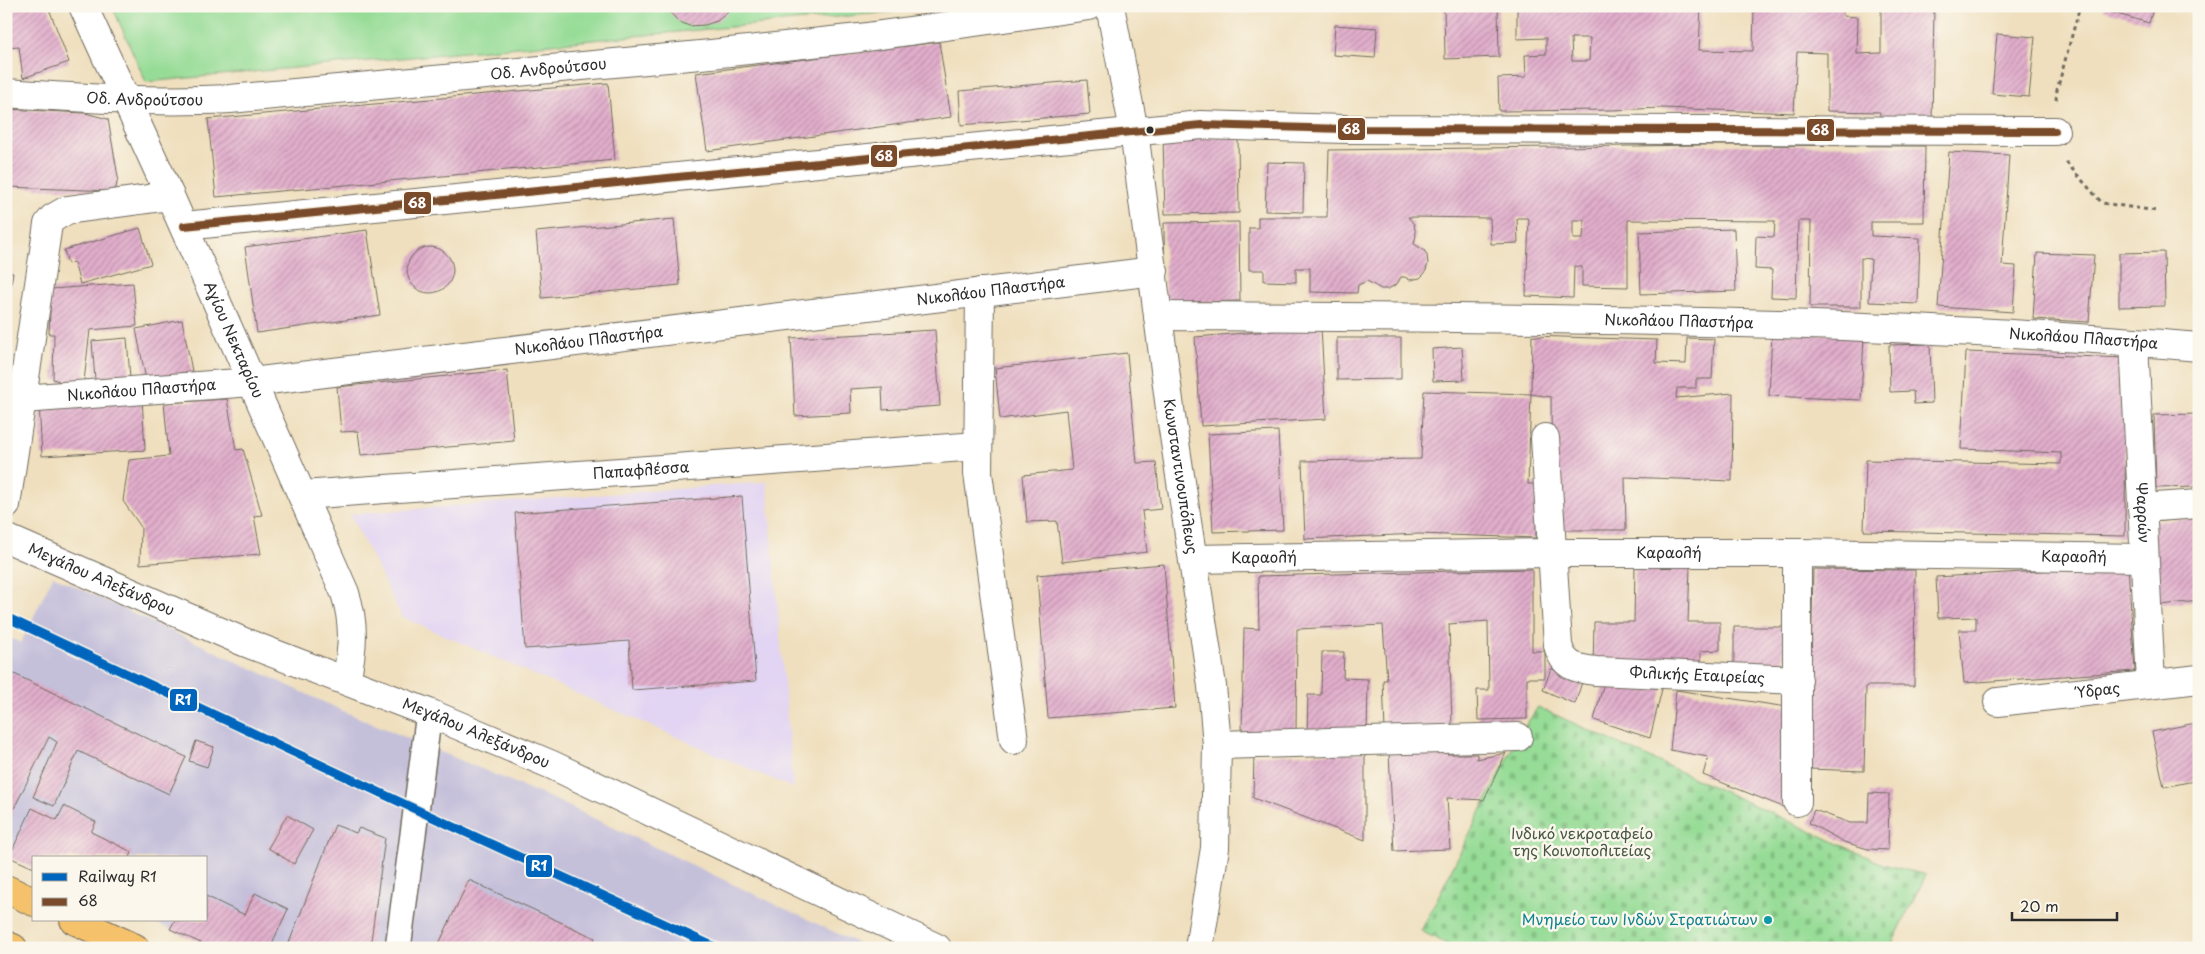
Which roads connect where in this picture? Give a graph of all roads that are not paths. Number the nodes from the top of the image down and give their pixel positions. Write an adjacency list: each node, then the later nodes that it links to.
1 (83, 6): 5 (street, Αγίου Νεκταρίου)
2 (1089, 6): 5 (street, Οδ. Ανδρούτσου)
3 (1110, 6): 6 (street, Κωνσταντινουπόλεως)
4 (6, 93): 5 (street, Οδ. Ανδρούτσου)
5 (127, 99): 8 (street, Αγίου Νεκταρίου)
6 (1134, 130): 7 (street); 9 (street); 10 (street, Κωνσταντινουπόλεως)
7 (2054, 131)
8 (170, 196): 9 (street, Αγίου Νεκταρίου); 16 (street)
9 (184, 226): 15 (street, Αγίου Νεκταρίου)
10 (1154, 270): 11 (street, Νικολάου Πλαστήρα); 12 (street, Κωνσταντινουπόλεως)
11 (980, 292): 15 (street, Νικολάου Πλαστήρα); 18 (street)
12 (1158, 316): 13 (street, Νικολάου Πλαστήρα); 27 (street, Κωνσταντινουπόλεως)
13 (2134, 342): 14 (street, Νικολάου Πλαστήρα); 22 (street, Ψαρρών)
14 (2199, 347)
15 (252, 382): 16 (street, Νικολάου Πλαστήρα); 19 (street, Αγίου Νεκταρίου)
16 (23, 399): 21 (street)
17 (1545, 438): 24 (street, Φιλικής Εταιρείας)
18 (978, 446): 19 (street, Παπαφλέσσα); 35 (street)
19 (303, 495): 29 (street, Αγίου Νεκταρίου)
20 (2199, 504): 22 (street)
21 (6, 505)
22 (2142, 508): 26 (street, Ψαρρών)
23 (6, 538): 29 (street, Μεγάλου Αλεξάνδρου)
24 (1551, 553): 25 (street, Καραολή); 27 (street, Καραολή); 30 (street, Φιλικής Εταιρείας)
25 (1796, 553): 26 (street, Καραολή); 30 (street)
26 (2144, 558): 31 (street, Ψαρρών)
27 (1193, 559): 36 (street, Κωνσταντινουπόλεως)
28 (2199, 679): 31 (street, Ύδρας)
29 (346, 680): 33 (street, Μεγάλου Αλεξάνδρου)
30 (1798, 680): 37 (street)
31 (2151, 684): 32 (street, Ύδρας)
32 (1998, 702)
33 (429, 713): 44 (street); 45 (street, Μεγάλου Αλεξάνδρου)
34 (1518, 737): 36 (street)
35 (1014, 740)
36 (1217, 745): 46 (street, Κωνσταντινουπόλεως)
37 (1797, 802)
38 (6, 889): 39 (main road)
39 (32, 901)
40 (78, 922): 43 (main road)
41 (6, 945): 42 (main road)
42 (12, 948)
43 (135, 948)
44 (398, 948)
45 (937, 948)
46 (1199, 948)

